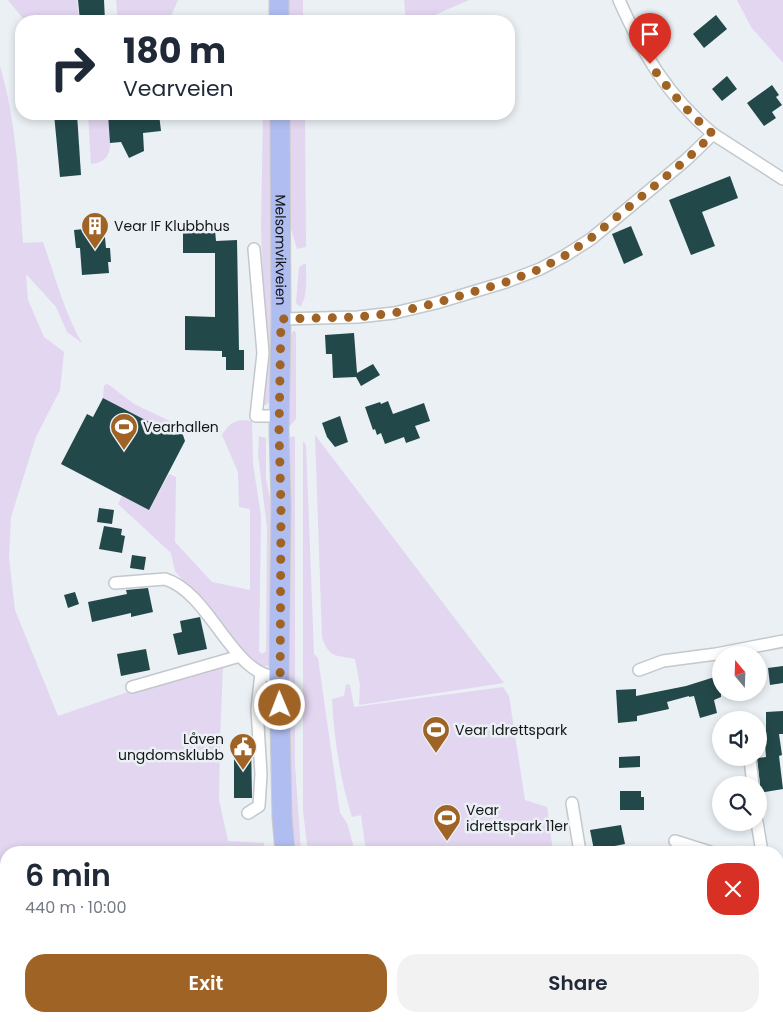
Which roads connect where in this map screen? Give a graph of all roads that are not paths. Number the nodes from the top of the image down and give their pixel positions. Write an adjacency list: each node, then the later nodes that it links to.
1 (279, 0): 3 (main road)
2 (619, 0): 5 (street)
3 (280, 15)
4 (280, 120): 8 (main road, Melsomvikveien)
5 (713, 134): 6 (street); 8 (street)
6 (783, 179)
7 (254, 248): 9 (street, Melsomvikveien)
8 (281, 319): 9 (main road, Melsomvikveien)
9 (279, 416): 14 (main road, Melsomvikveien)
10 (115, 582): 12 (street)
11 (783, 640): 13 (street)
12 (240, 656): 14 (street); 15 (street)
13 (639, 670)
14 (270, 675): 17 (street, Melsomvikveien); 20 (main road, Melsomvikveien)
15 (132, 687)
16 (572, 803): 21 (street)
17 (248, 813)
18 (758, 831): 23 (street)
19 (675, 841): 22 (street)
20 (284, 846)
21 (579, 846)
22 (691, 846)
23 (761, 846)

